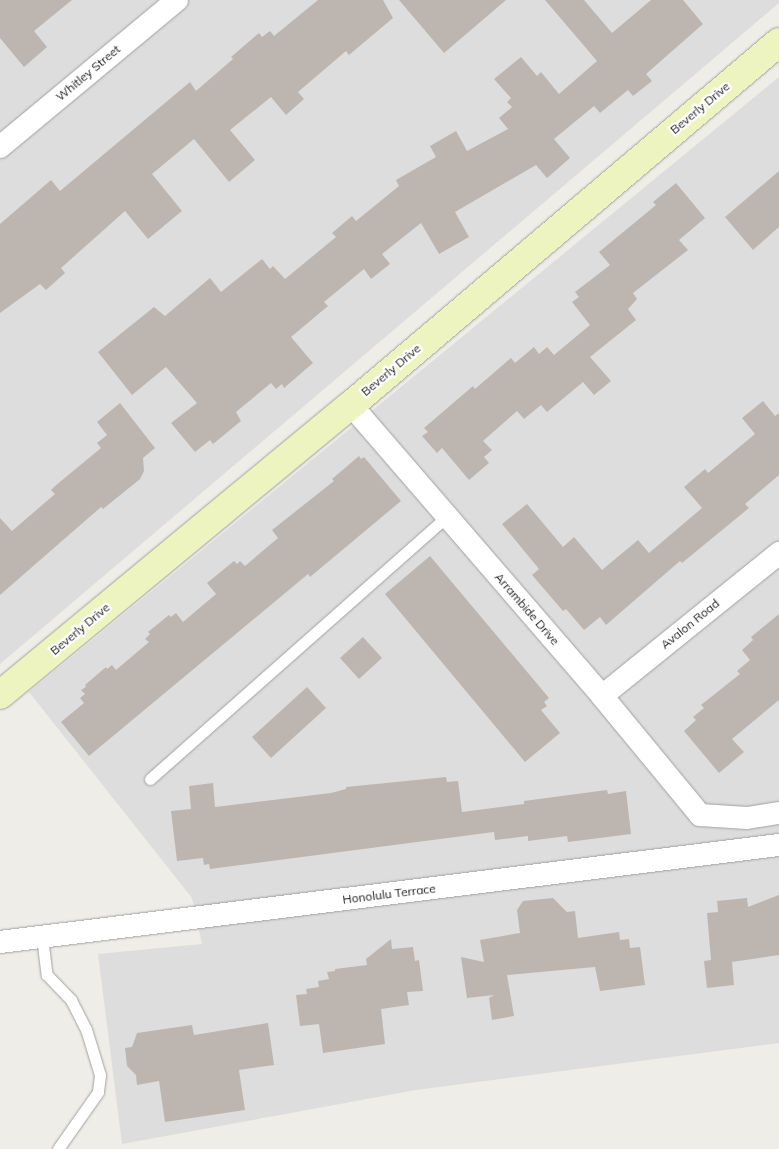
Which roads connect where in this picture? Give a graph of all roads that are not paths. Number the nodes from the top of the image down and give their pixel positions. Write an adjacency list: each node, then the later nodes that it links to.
1 (176, 0): 3 (street, Whitley Street)
2 (779, 42): 4 (street, Beverly Drive)
3 (0, 147)
4 (351, 404): 5 (street, Arrambide Drive); 7 (street, Beverly Drive)
5 (447, 516): 8 (street, Arrambide Drive); 9 (lane)
6 (779, 553): 8 (street, Avalon Road)
7 (0, 695)
8 (602, 696): 10 (street, Arrambide Drive)
9 (150, 779)
10 (779, 813)
11 (779, 845): 12 (street, Honolulu Terrace)
12 (42, 937): 13 (street, Honolulu Terrace); 14 (lane)
13 (0, 942)
14 (58, 1149)

